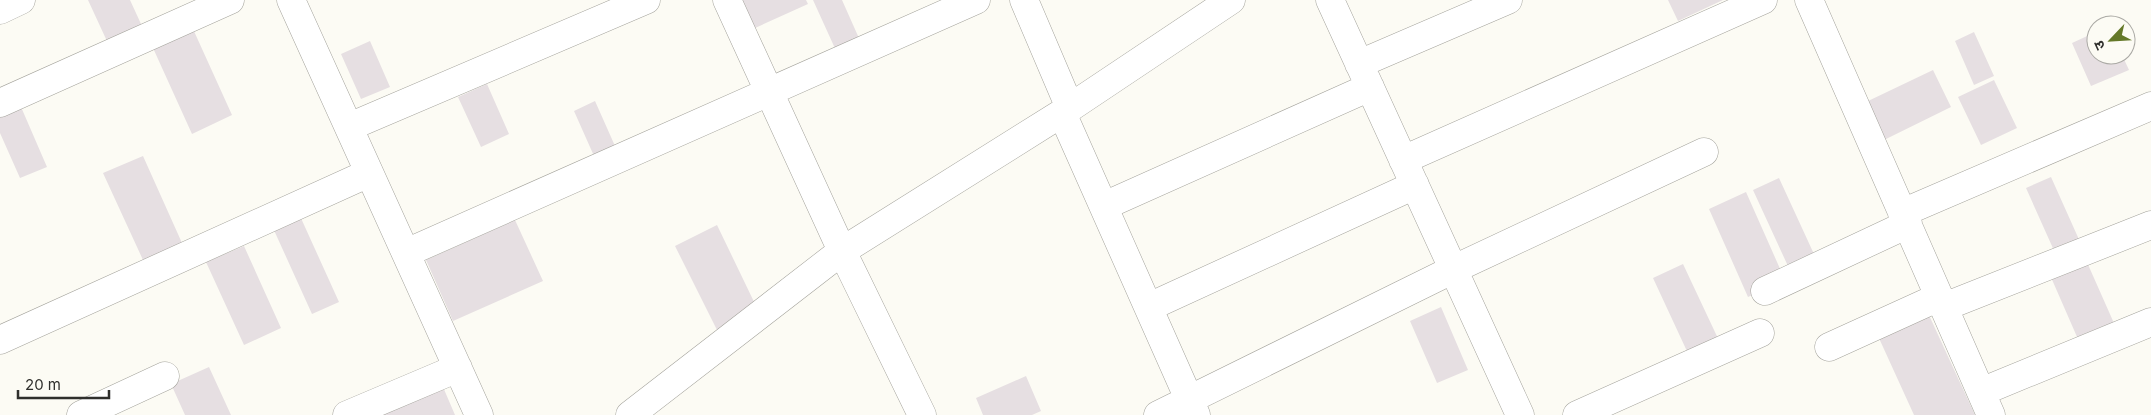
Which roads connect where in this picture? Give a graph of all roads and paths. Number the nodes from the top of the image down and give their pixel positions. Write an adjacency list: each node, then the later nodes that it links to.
1 (21, 0): 13 (street)
2 (230, 0): 16 (street)
3 (291, 0): 19 (street)
4 (646, 0): 19 (street)
5 (727, 0): 15 (street)
6 (976, 0): 15 (street)
7 (1024, 0): 18 (street)
8 (1231, 0): 18 (street)
9 (1330, 0): 14 (street)
10 (1508, 0): 14 (street)
11 (1763, 0): 21 (street)
12 (1809, 0): 25 (street)
13 (0, 10)
14 (1365, 76): 21 (street); 24 (street)
15 (768, 91): 27 (street); 28 (street)
16 (0, 103)
17 (2151, 106): 25 (street)
18 (1066, 111): 24 (street); 27 (street)
19 (349, 128): 22 (street)
20 (1704, 152): 29 (street)
21 (1404, 160): 23 (street)
22 (370, 173): 28 (street); 35 (street)
23 (1415, 185): 29 (street); 32 (street)
24 (1104, 206): 32 (street)
25 (1905, 219): 30 (street); 31 (street)
26 (2151, 225): 31 (street)
27 (842, 251): 44 (street); 45 (street)
28 (406, 252): 37 (street)
29 (1454, 269): 40 (street); 47 (street)
30 (1765, 291)
31 (1942, 302): 36 (street); 39 (street)
32 (1149, 307): 40 (street)
33 (2151, 322): 39 (street)
34 (1760, 333): 48 (street)
35 (0, 340)
36 (1829, 347)
37 (458, 368): 42 (street); 43 (street)
38 (165, 376): 41 (street)
39 (1986, 404)
40 (1193, 408): 46 (street)
41 (80, 415)
42 (347, 415)
43 (479, 415)
44 (630, 415)
45 (922, 415)
46 (1158, 415)
47 (1520, 415)
48 (1577, 415)

